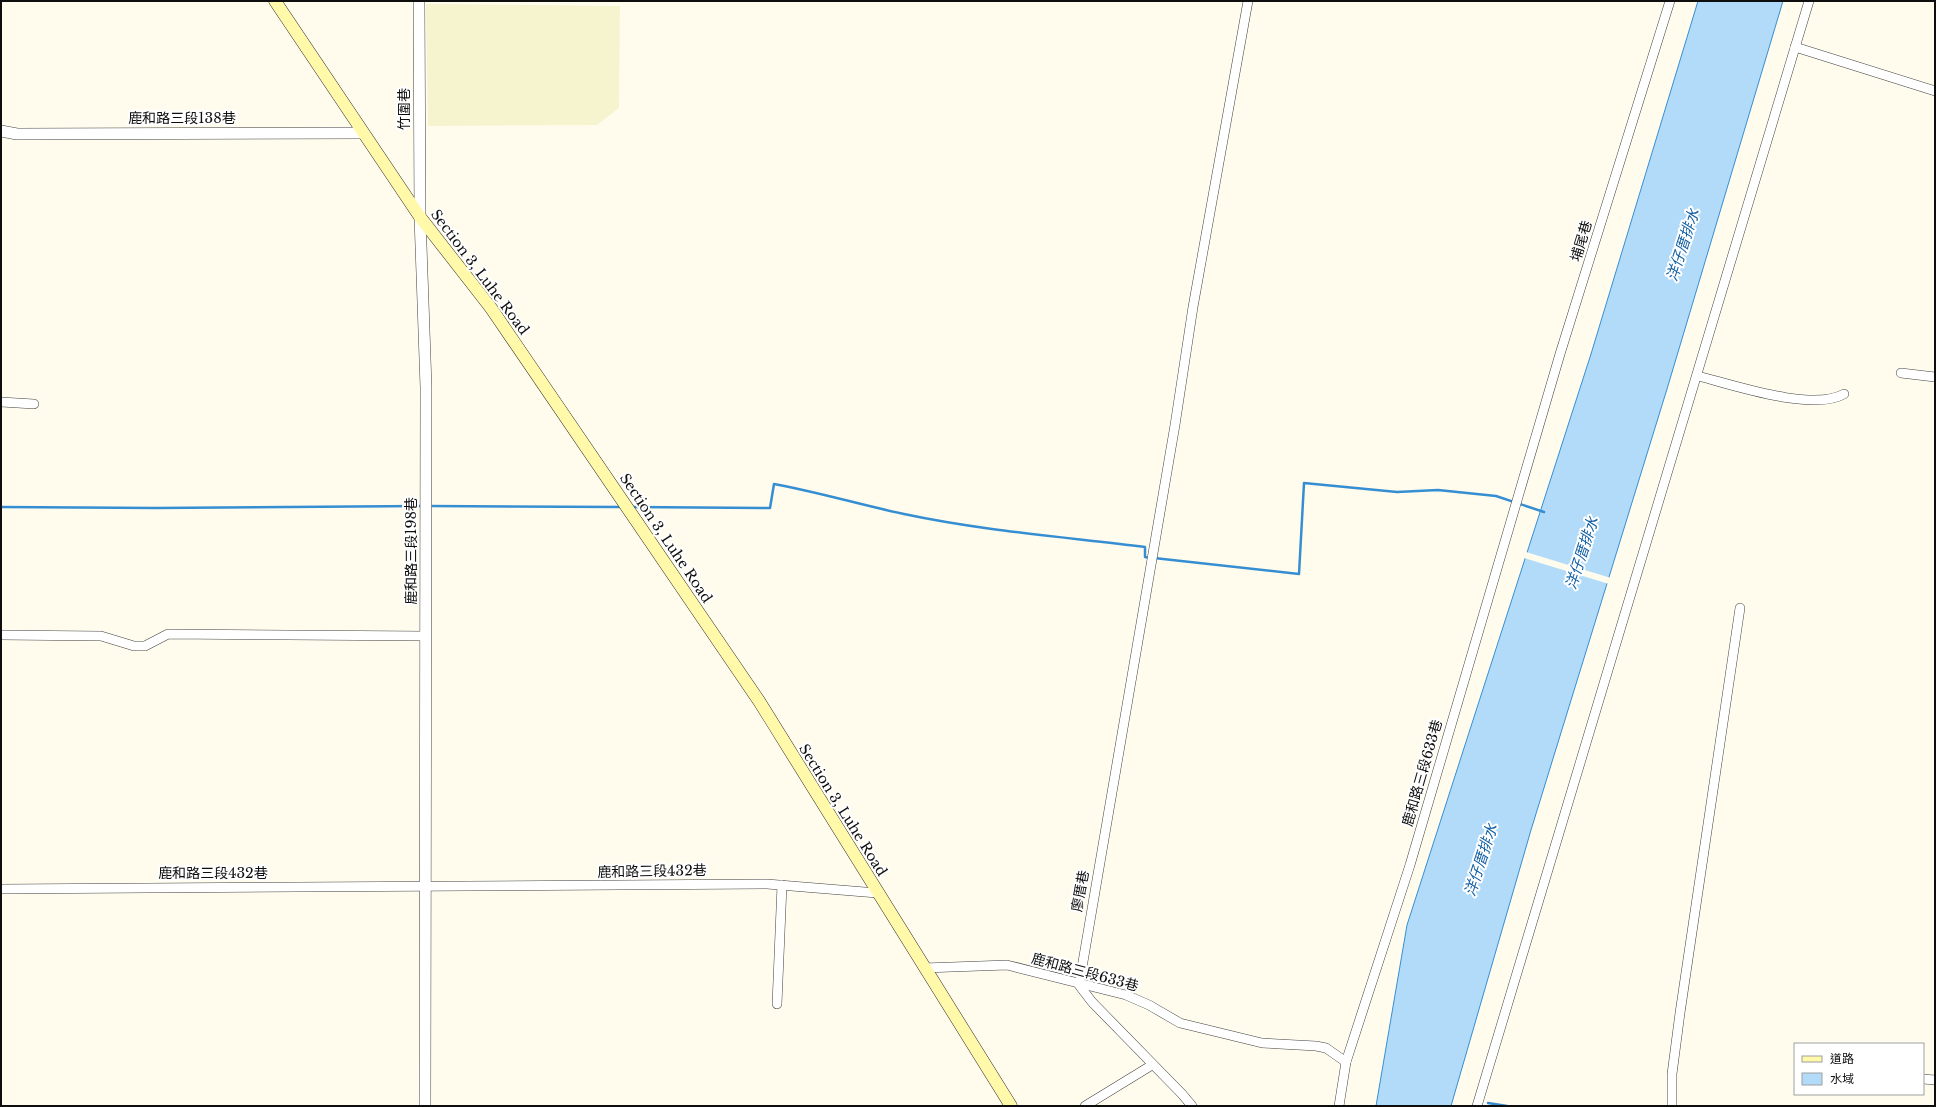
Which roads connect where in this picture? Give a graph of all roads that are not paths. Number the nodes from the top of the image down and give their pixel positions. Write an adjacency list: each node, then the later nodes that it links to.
1 (275, 1): 9 (main road, Section 3, Luhe Road)
2 (419, 1): 10 (street, 竹圍巷)
3 (1248, 1): 26 (street, 廖厝巷)
4 (1670, 1): 17 (street, 埔尾巷)
5 (1809, 1): 6 (street)
6 (1795, 47): 7 (street); 12 (street)
7 (1935, 91)
8 (1, 131): 9 (street, 鹿和路三段138巷)
9 (363, 133): 10 (main road, Section 3, Luhe Road)
10 (420, 217): 20 (street, 鹿和路三段198巷); 24 (main road, Section 3, Luhe Road)
11 (1901, 373): 13 (street)
12 (1698, 376): 14 (street); 37 (street)
13 (1935, 377)
14 (1844, 394)
15 (1, 402): 16 (street)
16 (34, 404)
17 (1521, 490): 28 (street, 鹿和路三段633巷)
18 (1740, 608): 38 (street)
19 (1, 635): 20 (street)
20 (426, 636): 22 (street, 鹿和路三段198巷)
21 (782, 885): 22 (street, 鹿和路三段432巷); 24 (street, 鹿和路三段432巷); 27 (street)
22 (426, 886): 23 (street, 鹿和路三段432巷); 32 (street)
23 (1, 889)
24 (877, 893): 25 (main road, Section 3, Luhe Road)
25 (924, 968): 26 (street, 鹿和路三段633巷); 33 (main road, Section 3, Luhe Road)
26 (1079, 985): 28 (street, 鹿和路三段633巷); 29 (street)
27 (777, 1004)
28 (1346, 1062): 36 (street, 鹿和路三段633巷)
29 (1152, 1065): 34 (street); 35 (street)
30 (1924, 1079): 31 (street)
31 (1935, 1080)
32 (425, 1106)
33 (1011, 1106)
34 (1085, 1106)
35 (1192, 1106)
36 (1339, 1106)
37 (1477, 1106)
38 (1672, 1106)

